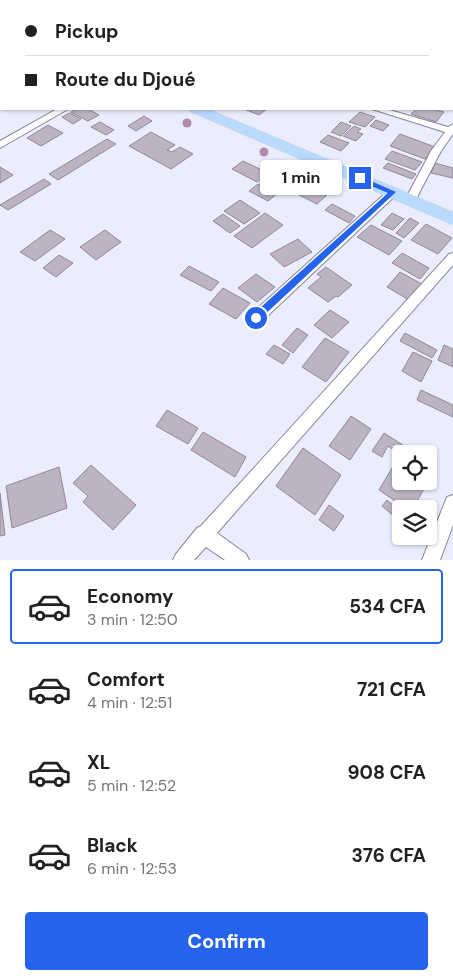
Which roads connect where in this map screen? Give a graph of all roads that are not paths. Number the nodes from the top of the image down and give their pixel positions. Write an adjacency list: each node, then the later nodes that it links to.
1 (60, 110): 5 (street)
2 (198, 110): 6 (main road)
3 (381, 110): 4 (street)
4 (452, 129): 7 (street)
5 (0, 145)
6 (393, 192): 7 (main road); 10 (street)
7 (410, 200): 8 (main road)
8 (453, 219)
9 (453, 257): 12 (street)
10 (256, 318)
11 (453, 503): 15 (street)
12 (204, 534): 13 (street); 14 (street)
13 (182, 560)
14 (240, 560)
15 (431, 560)

